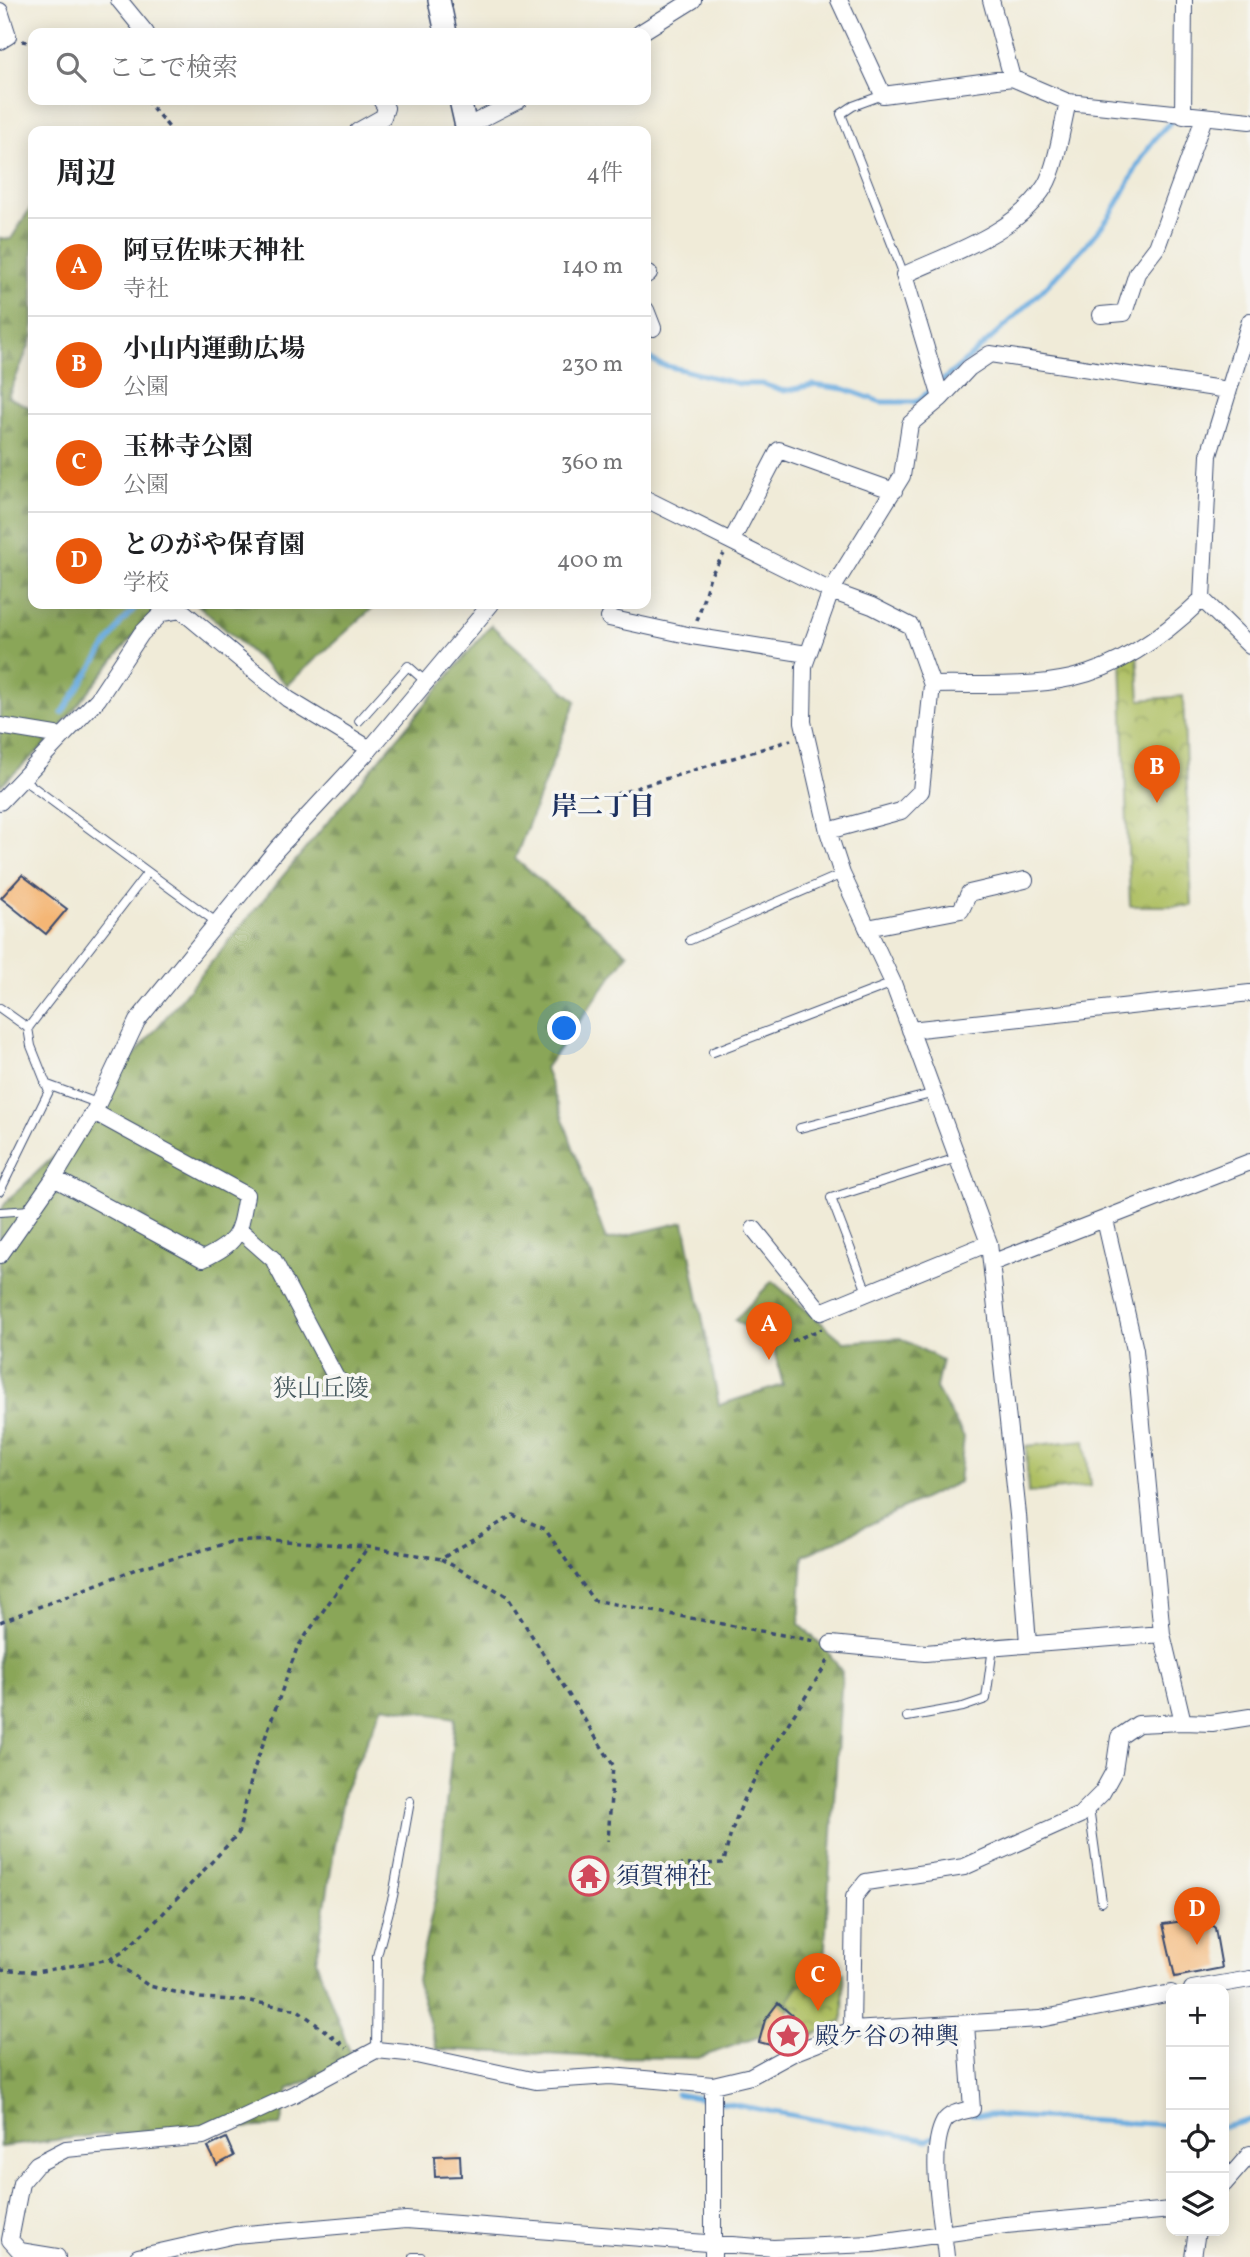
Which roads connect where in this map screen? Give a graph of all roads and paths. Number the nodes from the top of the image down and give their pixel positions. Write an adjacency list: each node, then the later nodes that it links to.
1 (119, 0): 8 (street)
2 (439, 0): 9 (street)
3 (693, 0): 10 (street)
4 (839, 0): 13 (street)
5 (991, 0): 12 (street)
6 (1184, 0): 19 (street)
7 (0, 11): 11 (street)
8 (142, 28)
9 (445, 28)
10 (648, 28)
11 (0, 41)
12 (1012, 78): 13 (street); 14 (street)
13 (883, 95): 26 (lane)
14 (1068, 102): 19 (street); 26 (street)
15 (150, 105): 22 (path)
16 (384, 105): 23 (street)
17 (461, 105): 24 (street)
18 (510, 105): 25 (street)
19 (1183, 116): 20 (street)
20 (1204, 118): 21 (street); 27 (street)
21 (1250, 121)
22 (168, 126)
23 (367, 126)
24 (466, 126)
25 (472, 126)
26 (904, 275): 31 (street)
27 (1101, 315)
28 (1250, 321): 32 (street)
29 (651, 323): 30 (street)
30 (653, 328)
31 (938, 388): 32 (street); 33 (street)
32 (1228, 390): 37 (street)
33 (894, 491): 35 (street); 36 (street)
34 (651, 501): 35 (street)
35 (732, 540): 36 (street); 40 (path)
36 (831, 591): 42 (street); 44 (street)
37 (1202, 598): 41 (street); 44 (street)
38 (487, 609): 43 (street)
39 (609, 618): 40 (street)
40 (692, 636): 42 (street)
41 (1250, 646)
42 (807, 654): 48 (street)
43 (427, 683): 45 (lane); 49 (street)
44 (932, 685): 53 (street)
45 (359, 721)
46 (0, 726): 47 (street)
47 (61, 736): 49 (street); 50 (street)
48 (806, 736): 51 (path); 53 (street)
49 (370, 749): 57 (street)
50 (21, 778): 52 (street); 54 (lane)
51 (607, 797)
52 (0, 802)
53 (828, 831): 55 (street)
54 (148, 872): 57 (lane); 63 (lane)
55 (842, 874): 58 (street); 59 (lane)
56 (1025, 880): 58 (street)
57 (216, 922): 68 (street)
58 (867, 928): 60 (street)
59 (690, 940)
60 (893, 983): 64 (street); 65 (lane)
61 (1250, 993): 64 (street)
62 (0, 1007): 63 (lane)
63 (28, 1028): 66 (lane)
64 (910, 1030): 67 (street)
65 (713, 1052)
66 (45, 1084): 68 (lane); 73 (lane)
67 (935, 1093): 69 (lane); 70 (street)
68 (96, 1107): 72 (street); 78 (street)
69 (800, 1128)
70 (957, 1158): 79 (street); 82 (lane)
71 (1250, 1162): 76 (street)
72 (54, 1178): 74 (street); 78 (street)
73 (0, 1191)
74 (32, 1210): 75 (lane); 80 (street)
75 (0, 1212)
76 (1105, 1220): 81 (street); 87 (street)
77 (754, 1229): 82 (street)
78 (240, 1230): 83 (street)
79 (989, 1243): 81 (street); 82 (street)
80 (0, 1255)
81 (994, 1262): 88 (street)
82 (867, 1292)
83 (353, 1390)
84 (368, 1547): 85 (path); 86 (path); 99 (path)
85 (442, 1559): 89 (path); 96 (path)
86 (0, 1622)
87 (1162, 1634): 88 (street); 93 (street)
88 (1028, 1643): 90 (street)
89 (834, 1644): 90 (street); 97 (path)
90 (993, 1647): 91 (lane)
91 (907, 1717)
92 (1250, 1717): 93 (street)
93 (1182, 1722): 95 (street)
94 (410, 1801): 106 (lane)
95 (1088, 1807): 98 (lane); 105 (street)
96 (608, 1841)
97 (638, 1867)
98 (1102, 1902)
99 (110, 1959): 100 (path); 107 (path)
100 (0, 1969)
101 (1250, 1979): 102 (street)
102 (1221, 1984)
103 (1166, 1994): 104 (street)
104 (966, 2024): 105 (street); 112 (street)
105 (852, 2030): 108 (street)
106 (376, 2050): 107 (street); 108 (street)
107 (359, 2057): 116 (street)
108 (713, 2085): 114 (street)
109 (1250, 2154): 110 (street)
110 (1243, 2172)
111 (1166, 2210): 112 (street)
112 (944, 2234): 114 (street); 119 (street)
113 (1196, 2236): 120 (street)
114 (712, 2251): 115 (street)
115 (148, 2256)
116 (57, 2257)
117 (414, 2257): 118 (lane)
118 (421, 2257)
119 (946, 2257)
120 (1192, 2257)

